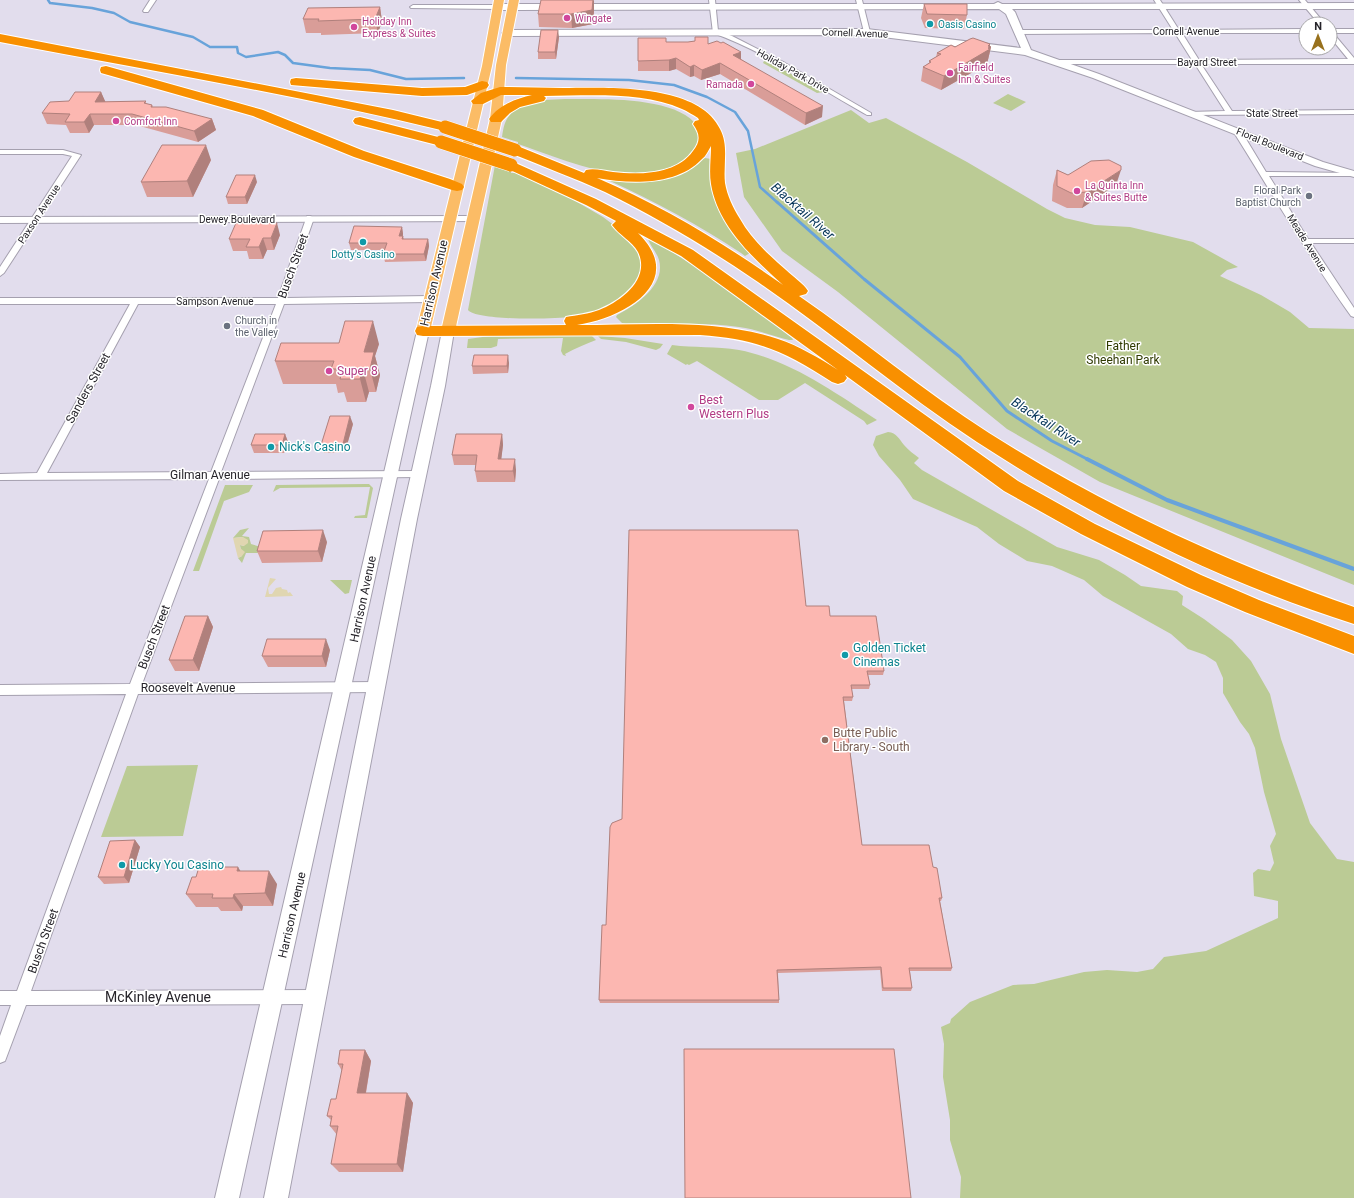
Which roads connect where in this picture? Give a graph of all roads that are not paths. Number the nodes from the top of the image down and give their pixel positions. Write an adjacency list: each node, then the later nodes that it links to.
1 (153, 0): 11 (street)
2 (499, 3): 3 (street); 10 (street); 30 (main road, Harrison Avenue)
3 (513, 3): 8 (street); 20 (main road, Harrison Avenue)
4 (860, 3): 5 (street); 8 (street); 17 (street)
5 (1001, 3): 6 (street); 18 (street)
6 (1159, 3): 7 (street); 13 (street)
7 (1305, 3): 9 (street); 12 (street)
8 (712, 4): 16 (street)
9 (1354, 6)
10 (413, 7)
11 (146, 10)
12 (1316, 16)
13 (1177, 31): 14 (street, Cornell Avenue); 18 (street, Cornell Avenue); 28 (street)
14 (1298, 31)
15 (1354, 31): 19 (street)
16 (715, 32): 17 (street, Cornell Avenue); 20 (street, Cornell Avenue); 37 (street, Holiday Park Drive)
17 (867, 32): 25 (street, Cornell Avenue)
18 (1019, 32): 25 (street)
19 (1338, 32)
20 (507, 33): 31 (main road, Harrison Avenue)
21 (0, 38): 23 (highway)
22 (1338, 42): 26 (street)
23 (51, 49): 30 (highway); 42 (highway, bridge)
24 (0, 50): 29 (highway)
25 (1027, 52): 27 (street, Cornell Avenue)
26 (1354, 61): 28 (street, Bayard Street)
27 (1060, 62): 28 (street, Bayard Street); 35 (street, Cornell Avenue)
28 (1197, 62): 36 (street)
29 (106, 70): 33 (highway); 45 (highway)
30 (482, 85): 32 (main road, Harrison Avenue)
31 (500, 91): 32 (highway); 39 (main road, Harrison Avenue); 62 (highway)
32 (478, 101): 45 (main road, Harrison Avenue)
33 (266, 102)
34 (1354, 112): 36 (street, State Street)
35 (1191, 113): 36 (street, State Street); 40 (street, Floral Boulevard)
36 (1230, 113)
37 (869, 114)
38 (348, 118): 42 (highway, bridge)
39 (496, 119): 42 (highway); 49 (main road, Harrison Avenue)
40 (1237, 131): 43 (street, Meade Avenue); 44 (street, Floral Boulevard)
41 (0, 152): 51 (street, Paxson Avenue)
42 (513, 158): 46 (highway); 62 (highway)
43 (1263, 174): 44 (street, Floral Boulevard); 52 (street, Meade Avenue)
44 (1352, 174)
45 (457, 188): 48 (main road, Harrison Avenue)
46 (591, 202): 61 (highway); 68 (highway)
47 (310, 218): 48 (street, Dewey Boulevard); 51 (street, Dewey Boulevard); 58 (street, Busch Street)
48 (450, 219): 49 (street, Dewey Boulevard); 56 (main road, Harrison Avenue)
49 (474, 219): 61 (main road, Harrison Avenue)
50 (0, 220): 51 (street, Dewey Boulevard)
51 (35, 220): 54 (street, Paxson Avenue)
52 (1307, 241): 53 (street); 59 (street, Meade Avenue)
53 (1354, 241)
54 (0, 273)
55 (136, 300): 57 (street, Sampson Avenue); 58 (street, Sampson Avenue); 66 (street, Sanders Street)
56 (430, 300): 58 (street, Sampson Avenue); 60 (main road, Harrison Avenue)
57 (0, 301)
58 (281, 301): 63 (street, Busch Street)
59 (1354, 314)
60 (424, 327): 61 (highway); 64 (street, Harrison Avenue)
61 (449, 327): 65 (street, Harrison Avenue); 68 (highway)
62 (859, 348): 69 (highway)
63 (215, 474): 64 (street, Gilman Avenue); 66 (street, Gilman Avenue); 73 (street, Busch Street)
64 (391, 474): 65 (street, Gilman Avenue); 71 (street, Harrison Avenue)
65 (419, 474): 72 (street, Harrison Avenue)
66 (40, 476): 67 (street, Gilman Avenue)
67 (0, 477)
68 (1011, 486): 70 (highway)
69 (1354, 616)
70 (1354, 645)
71 (343, 688): 72 (street, Roosevelt Avenue); 73 (street, Roosevelt Avenue); 75 (street, Harrison Avenue)
72 (377, 688): 76 (street, Harrison Avenue)
73 (134, 689): 74 (street, Roosevelt Avenue); 78 (street, Busch Street)
74 (0, 690)
75 (272, 997): 76 (street, McKinley Avenue); 78 (street, McKinley Avenue); 80 (street, Harrison Avenue)
76 (316, 997): 81 (street, Harrison Avenue)
77 (0, 998): 78 (street, McKinley Avenue)
78 (22, 998): 79 (street, Busch Street)
79 (0, 1056)
80 (227, 1198)
81 (276, 1198)

